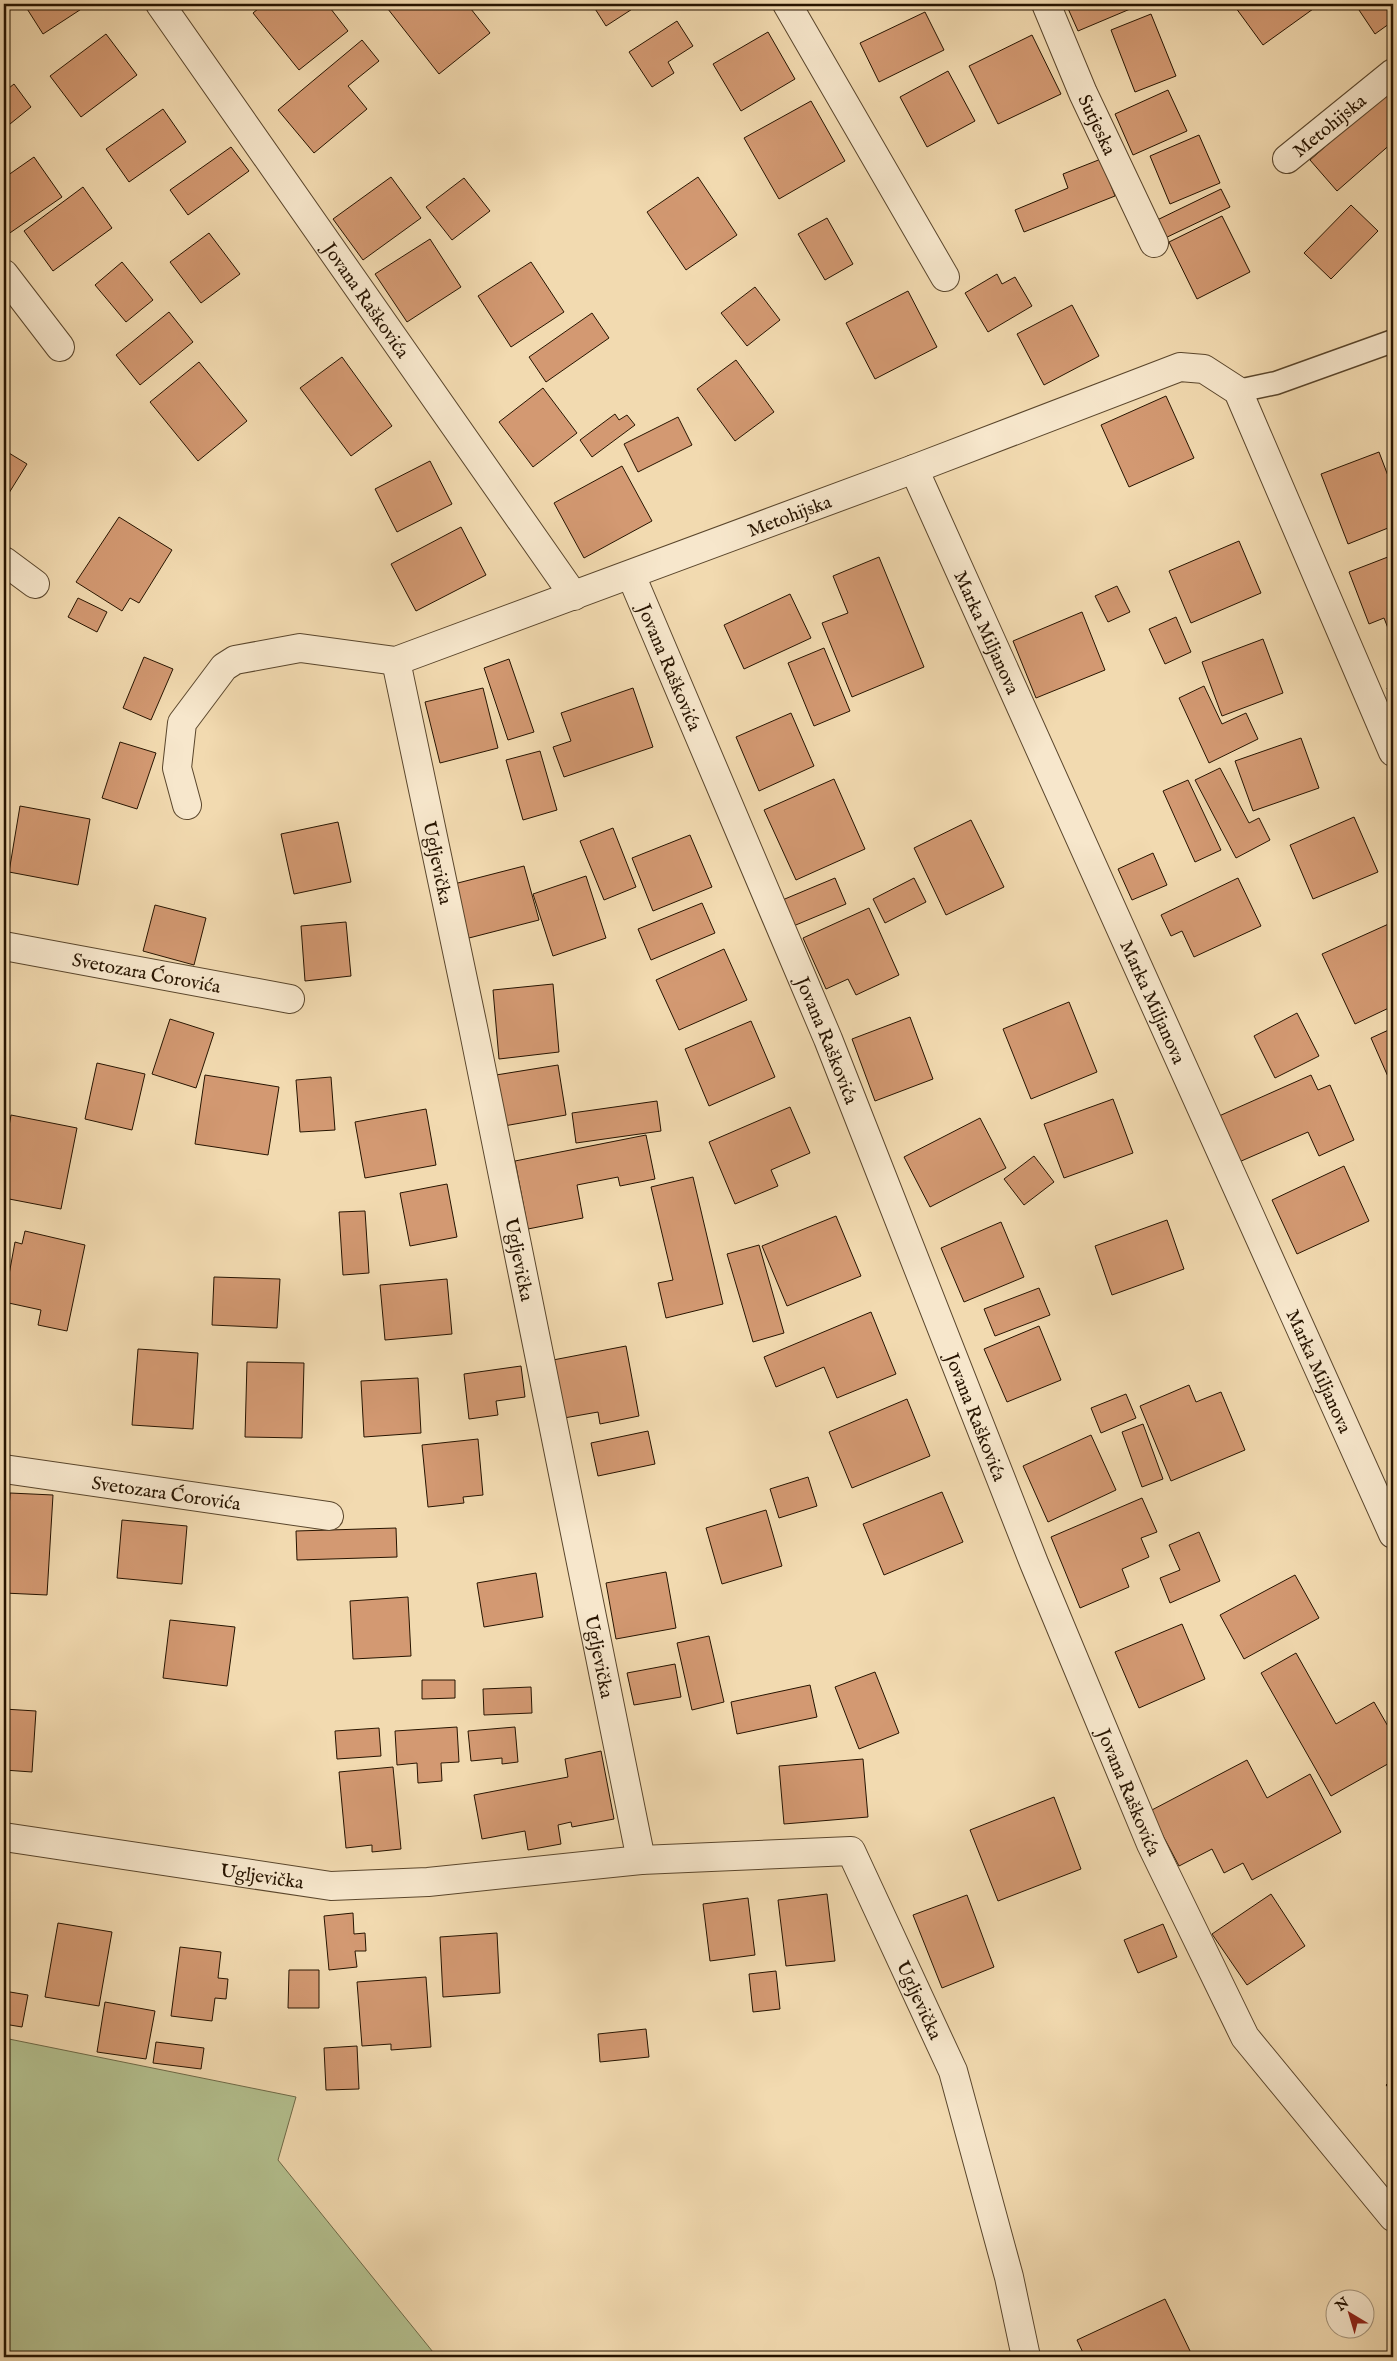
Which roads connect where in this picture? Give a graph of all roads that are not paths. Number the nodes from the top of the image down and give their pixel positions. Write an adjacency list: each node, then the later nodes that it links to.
1 (160, 4): 16 (street, Jovana Raškovića)
2 (787, 4): 8 (street)
3 (1046, 4): 6 (street, Sutjeska)
4 (1393, 73): 5 (street, Metohijska)
5 (1287, 159)
6 (1154, 243)
7 (4, 274): 10 (street)
8 (944, 276)
9 (1393, 341): 11 (lane)
10 (60, 347)
11 (1238, 391): 12 (street, Metohijska); 18 (street)
12 (914, 469): 14 (street, Metohijska); 24 (street, Marka Miljanova)
13 (4, 561): 15 (street)
14 (631, 575): 16 (street, Metohijska); 27 (street, Jovana Raškovića)
15 (35, 584)
16 (574, 596): 17 (street, Metohijska)
17 (396, 661): 19 (street); 26 (street, Ugljevička)
18 (1393, 752)
19 (187, 805)
20 (4, 946): 21 (street, Svetozara Ćorovića)
21 (290, 999)
22 (4, 1469): 23 (street, Svetozara Ćorovića)
23 (329, 1516)
24 (1393, 1534)
25 (4, 1837): 26 (street, Ugljevička)
26 (641, 1860): 28 (street, Ugljevička)
27 (1393, 2217)
28 (1026, 2357)

